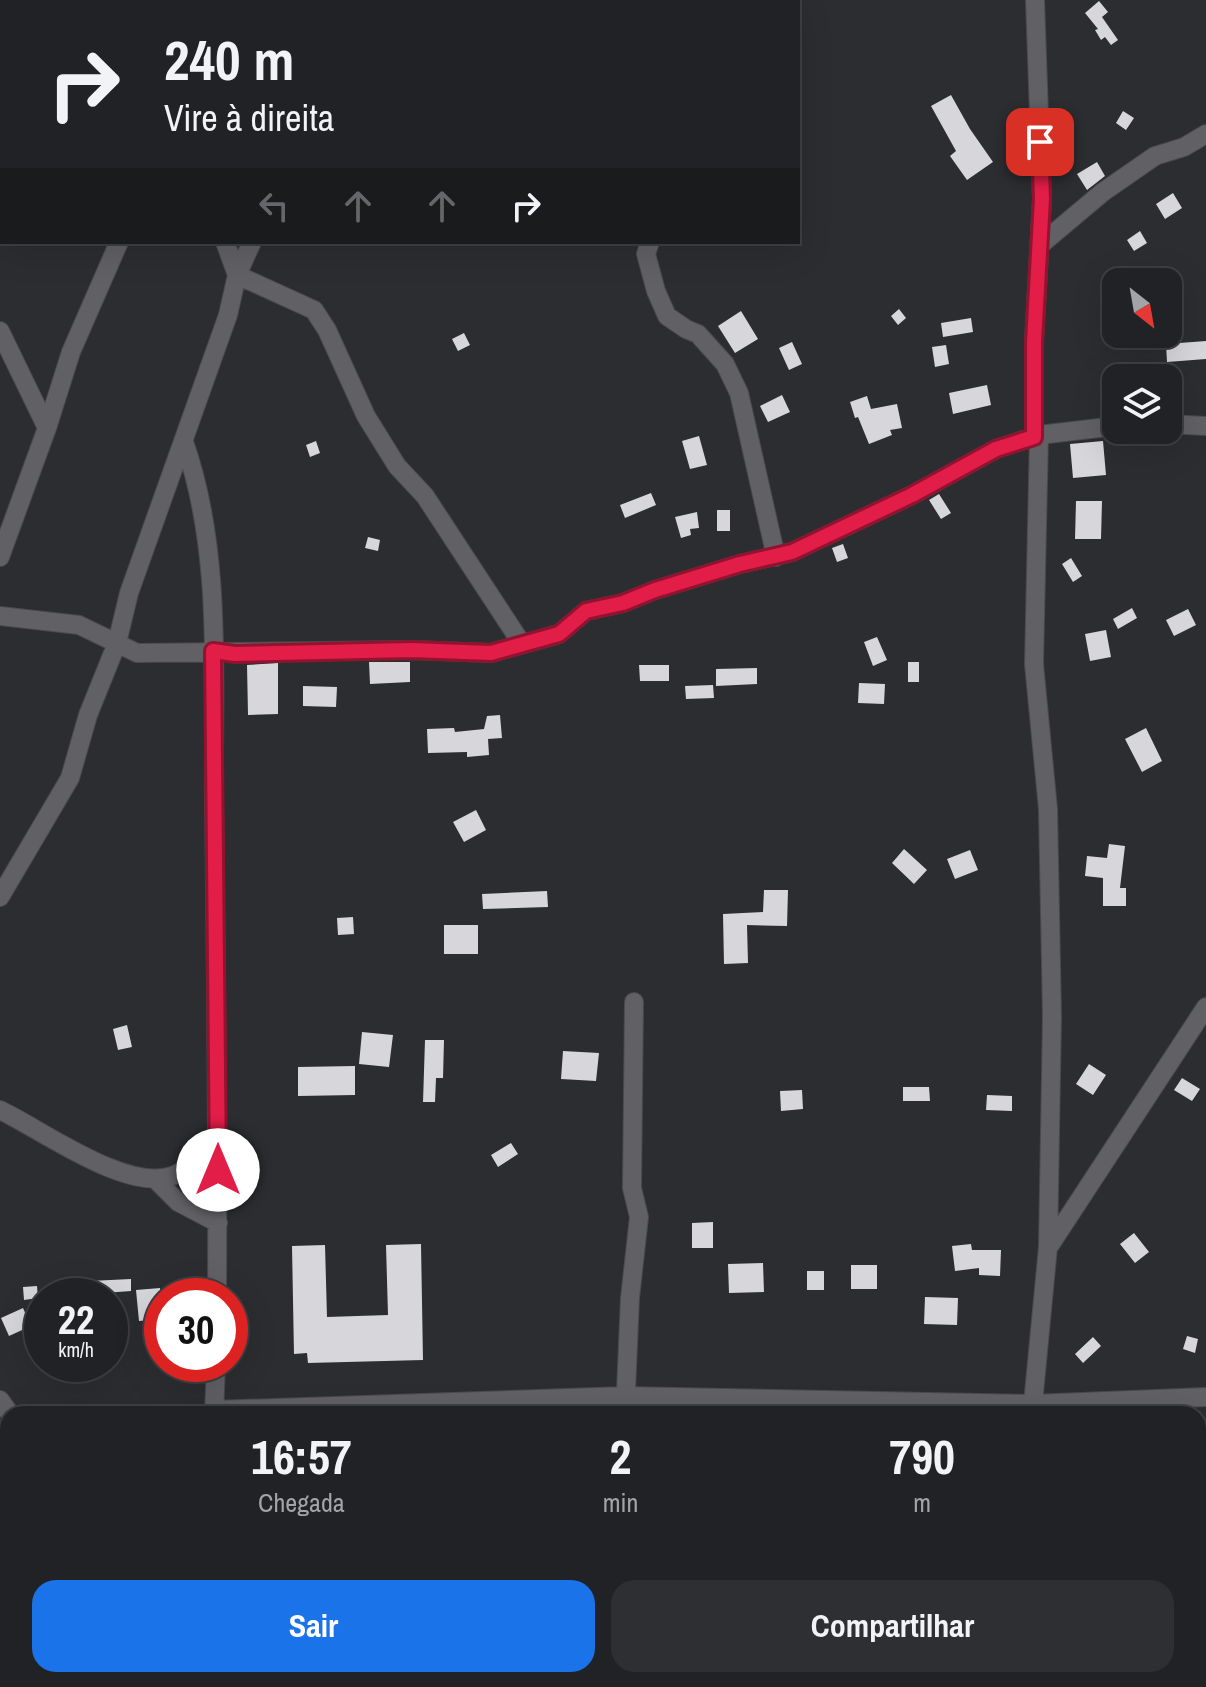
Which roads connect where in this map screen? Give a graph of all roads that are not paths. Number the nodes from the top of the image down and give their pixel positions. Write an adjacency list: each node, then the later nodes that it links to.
1 (1035, 0): 7 (street)
2 (1206, 134): 7 (street)
3 (118, 244): 12 (street)
4 (226, 244): 8 (street)
5 (251, 244): 8 (street)
6 (649, 244): 17 (street)
7 (1040, 245): 14 (street)
8 (237, 275): 15 (street); 20 (street)
9 (0, 331): 12 (street)
10 (1182, 425): 11 (street)
11 (1206, 426)
12 (47, 428): 16 (street)
13 (1102, 428): 14 (street)
14 (1037, 436): 17 (street); 29 (street)
15 (184, 442): 19 (street); 21 (street)
16 (0, 557)
17 (776, 557): 20 (street)
18 (0, 616): 19 (street)
19 (117, 643): 21 (street); 22 (street)
20 (522, 644): 21 (street)
21 (213, 651): 26 (street)
22 (0, 897)
23 (634, 1002): 33 (street)
24 (1206, 1007): 29 (street)
25 (0, 1110): 27 (street)
26 (218, 1144): 27 (street); 28 (street)
27 (155, 1179): 28 (street)
28 (218, 1223): 30 (street)
29 (1048, 1247): 37 (street)
30 (217, 1278)
31 (215, 1382): 34 (street)
32 (1206, 1397): 38 (street)
33 (625, 1405): 35 (street); 36 (street)
34 (214, 1406)
35 (566, 1406)
36 (727, 1406)
37 (1032, 1406)
38 (1076, 1406)

